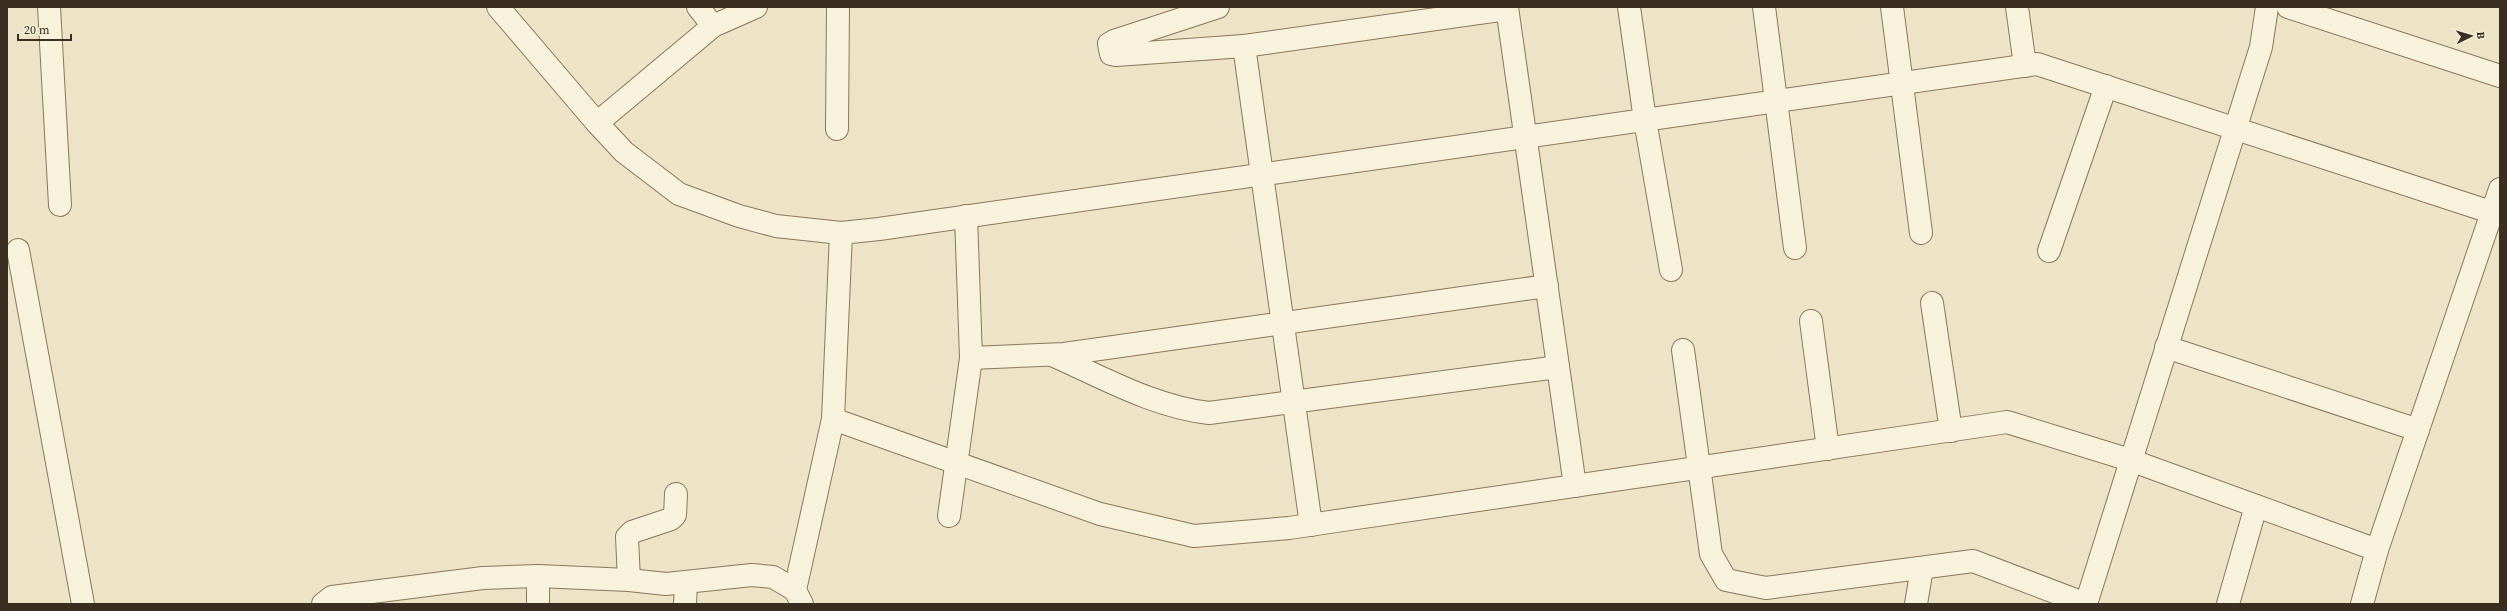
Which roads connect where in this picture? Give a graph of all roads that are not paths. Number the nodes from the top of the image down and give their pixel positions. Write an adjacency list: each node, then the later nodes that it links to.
1 (49, 7): 28 (street)
2 (498, 7): 22 (street)
3 (698, 7): 14 (street)
4 (756, 7): 14 (street)
5 (838, 7): 24 (street)
6 (1218, 7): 15 (street)
7 (1629, 7): 21 (street)
8 (1764, 7): 20 (street)
9 (1892, 7): 18 (street)
10 (2017, 7): 16 (street)
11 (2267, 7): 23 (street)
12 (2288, 7): 17 (street)
13 (1507, 8): 15 (street); 25 (street)
14 (713, 26): 22 (street)
15 (1244, 46): 26 (street)
16 (2025, 66): 18 (street); 19 (street)
17 (2500, 76)
18 (1901, 84): 20 (street); 32 (street)
19 (2106, 86): 23 (street); 35 (street)
20 (1778, 101): 21 (street); 33 (street)
21 (1645, 120): 25 (street); 36 (street)
22 (597, 123): 31 (street)
23 (2234, 128): 29 (street); 41 (street)
24 (837, 129)
25 (1526, 137): 26 (street); 37 (street)
26 (1261, 174): 30 (street); 40 (street)
27 (2500, 189): 29 (street)
28 (60, 205)
29 (2496, 214): 49 (street)
30 (966, 216): 31 (street); 44 (street)
31 (841, 233): 47 (street)
32 (1921, 233)
33 (1795, 248)
34 (18, 250): 65 (street)
35 (2050, 251)
36 (1671, 270)
37 (1547, 286): 40 (street); 45 (street)
38 (1932, 303): 48 (street)
39 (1812, 321): 50 (street)
40 (1282, 323): 43 (street); 46 (street)
41 (2166, 347): 49 (street); 51 (street)
42 (1683, 350): 53 (street)
43 (1050, 354): 44 (street); 46 (street)
44 (971, 358): 52 (street)
45 (1558, 367): 46 (street); 54 (street)
46 (1294, 402): 58 (street)
47 (833, 419): 52 (street); 64 (street)
48 (1952, 430): 50 (street); 51 (street)
49 (2418, 430): 59 (street)
50 (1828, 449): 53 (street)
51 (2130, 460): 56 (street); 70 (street)
52 (956, 463): 57 (street); 58 (street)
53 (1700, 468): 54 (street); 60 (street)
54 (1575, 486): 58 (street)
55 (676, 494): 62 (street)
56 (2256, 506): 59 (street); 71 (street)
57 (949, 516)
58 (1311, 525)
59 (2377, 550): 72 (street)
60 (1922, 568): 69 (street); 70 (street)
61 (538, 576): 62 (street); 66 (street); 67 (street)
62 (629, 580): 63 (street)
63 (686, 582): 64 (street); 68 (street)
64 (798, 597)
65 (83, 604)
66 (322, 604)
67 (538, 604)
68 (685, 604)
69 (1916, 604)
70 (2086, 604)
71 (2228, 604)
72 (2362, 604)

